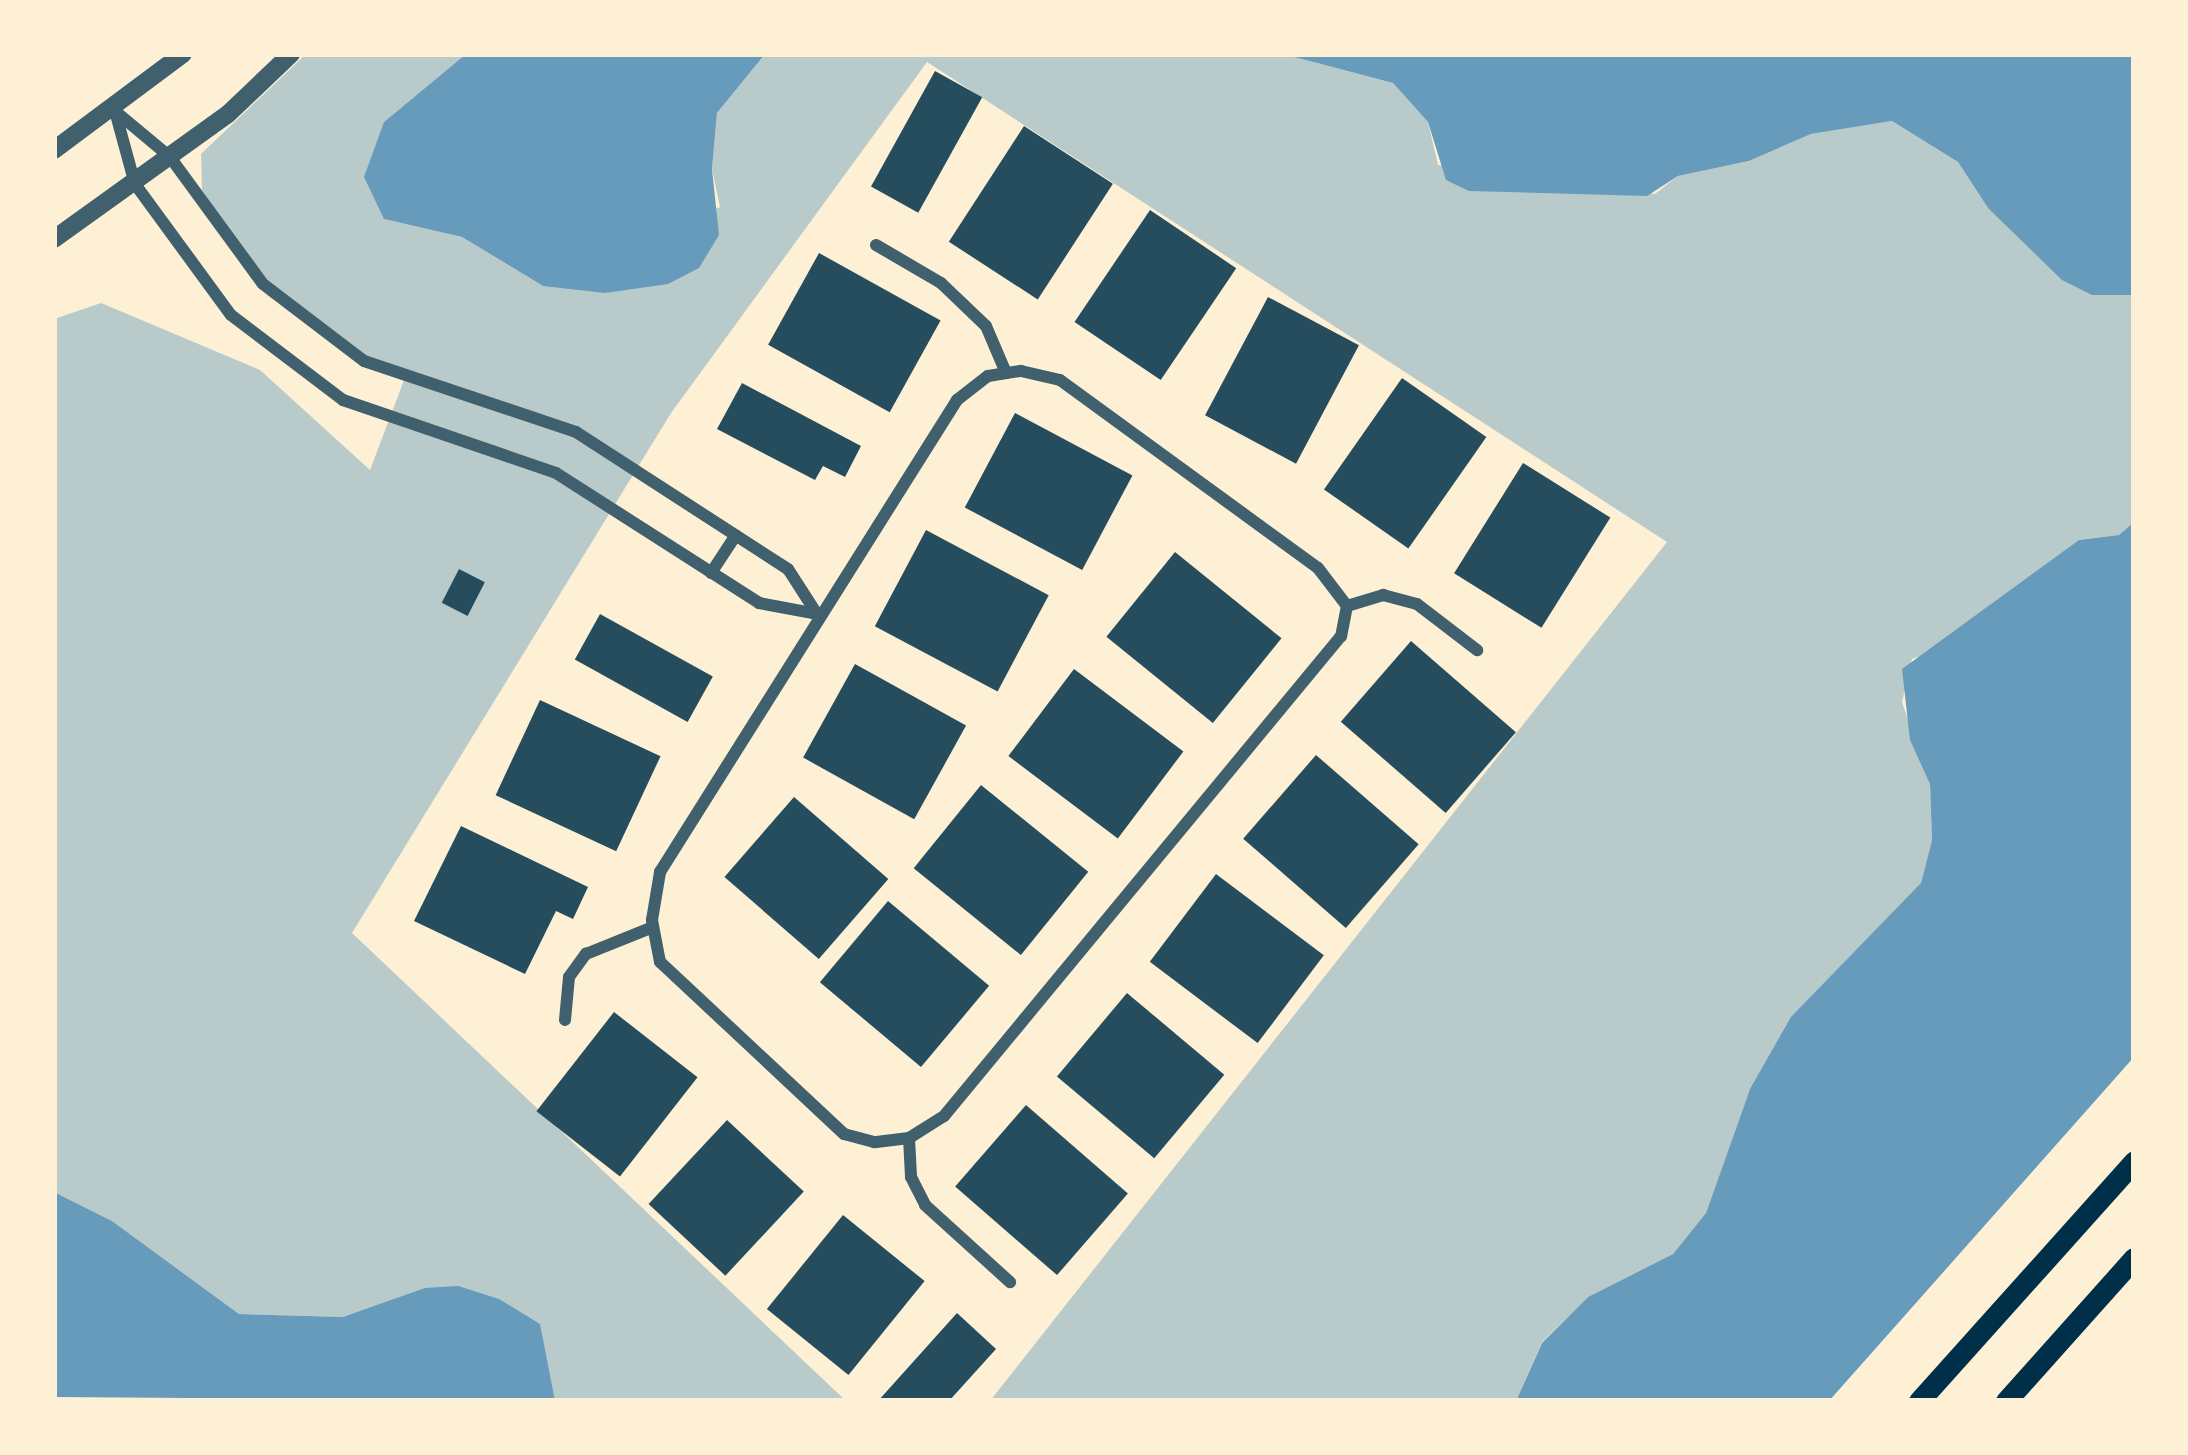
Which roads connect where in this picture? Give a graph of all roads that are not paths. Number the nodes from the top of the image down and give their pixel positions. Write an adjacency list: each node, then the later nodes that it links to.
1 (183, 54): 3 (street)
2 (290, 54): 5 (street)
3 (115, 112): 4 (street); 5 (street); 6 (street)
4 (54, 150)
5 (170, 157): 6 (street); 10 (street)
6 (135, 184): 7 (street); 11 (street)
7 (54, 239)
8 (876, 245): 9 (street)
9 (1006, 373): 12 (street); 13 (street)
10 (736, 535): 11 (street); 13 (street)
11 (711, 573): 13 (street)
12 (1347, 606): 14 (street); 17 (street)
13 (817, 614): 15 (street)
14 (1478, 650)
15 (653, 928): 16 (street); 17 (street)
16 (565, 1020)
17 (909, 1138): 20 (street)
18 (2134, 1161): 21 (main road)
19 (2134, 1258): 22 (main road)
20 (1010, 1282)
21 (1918, 1401)
22 (2006, 1401)

